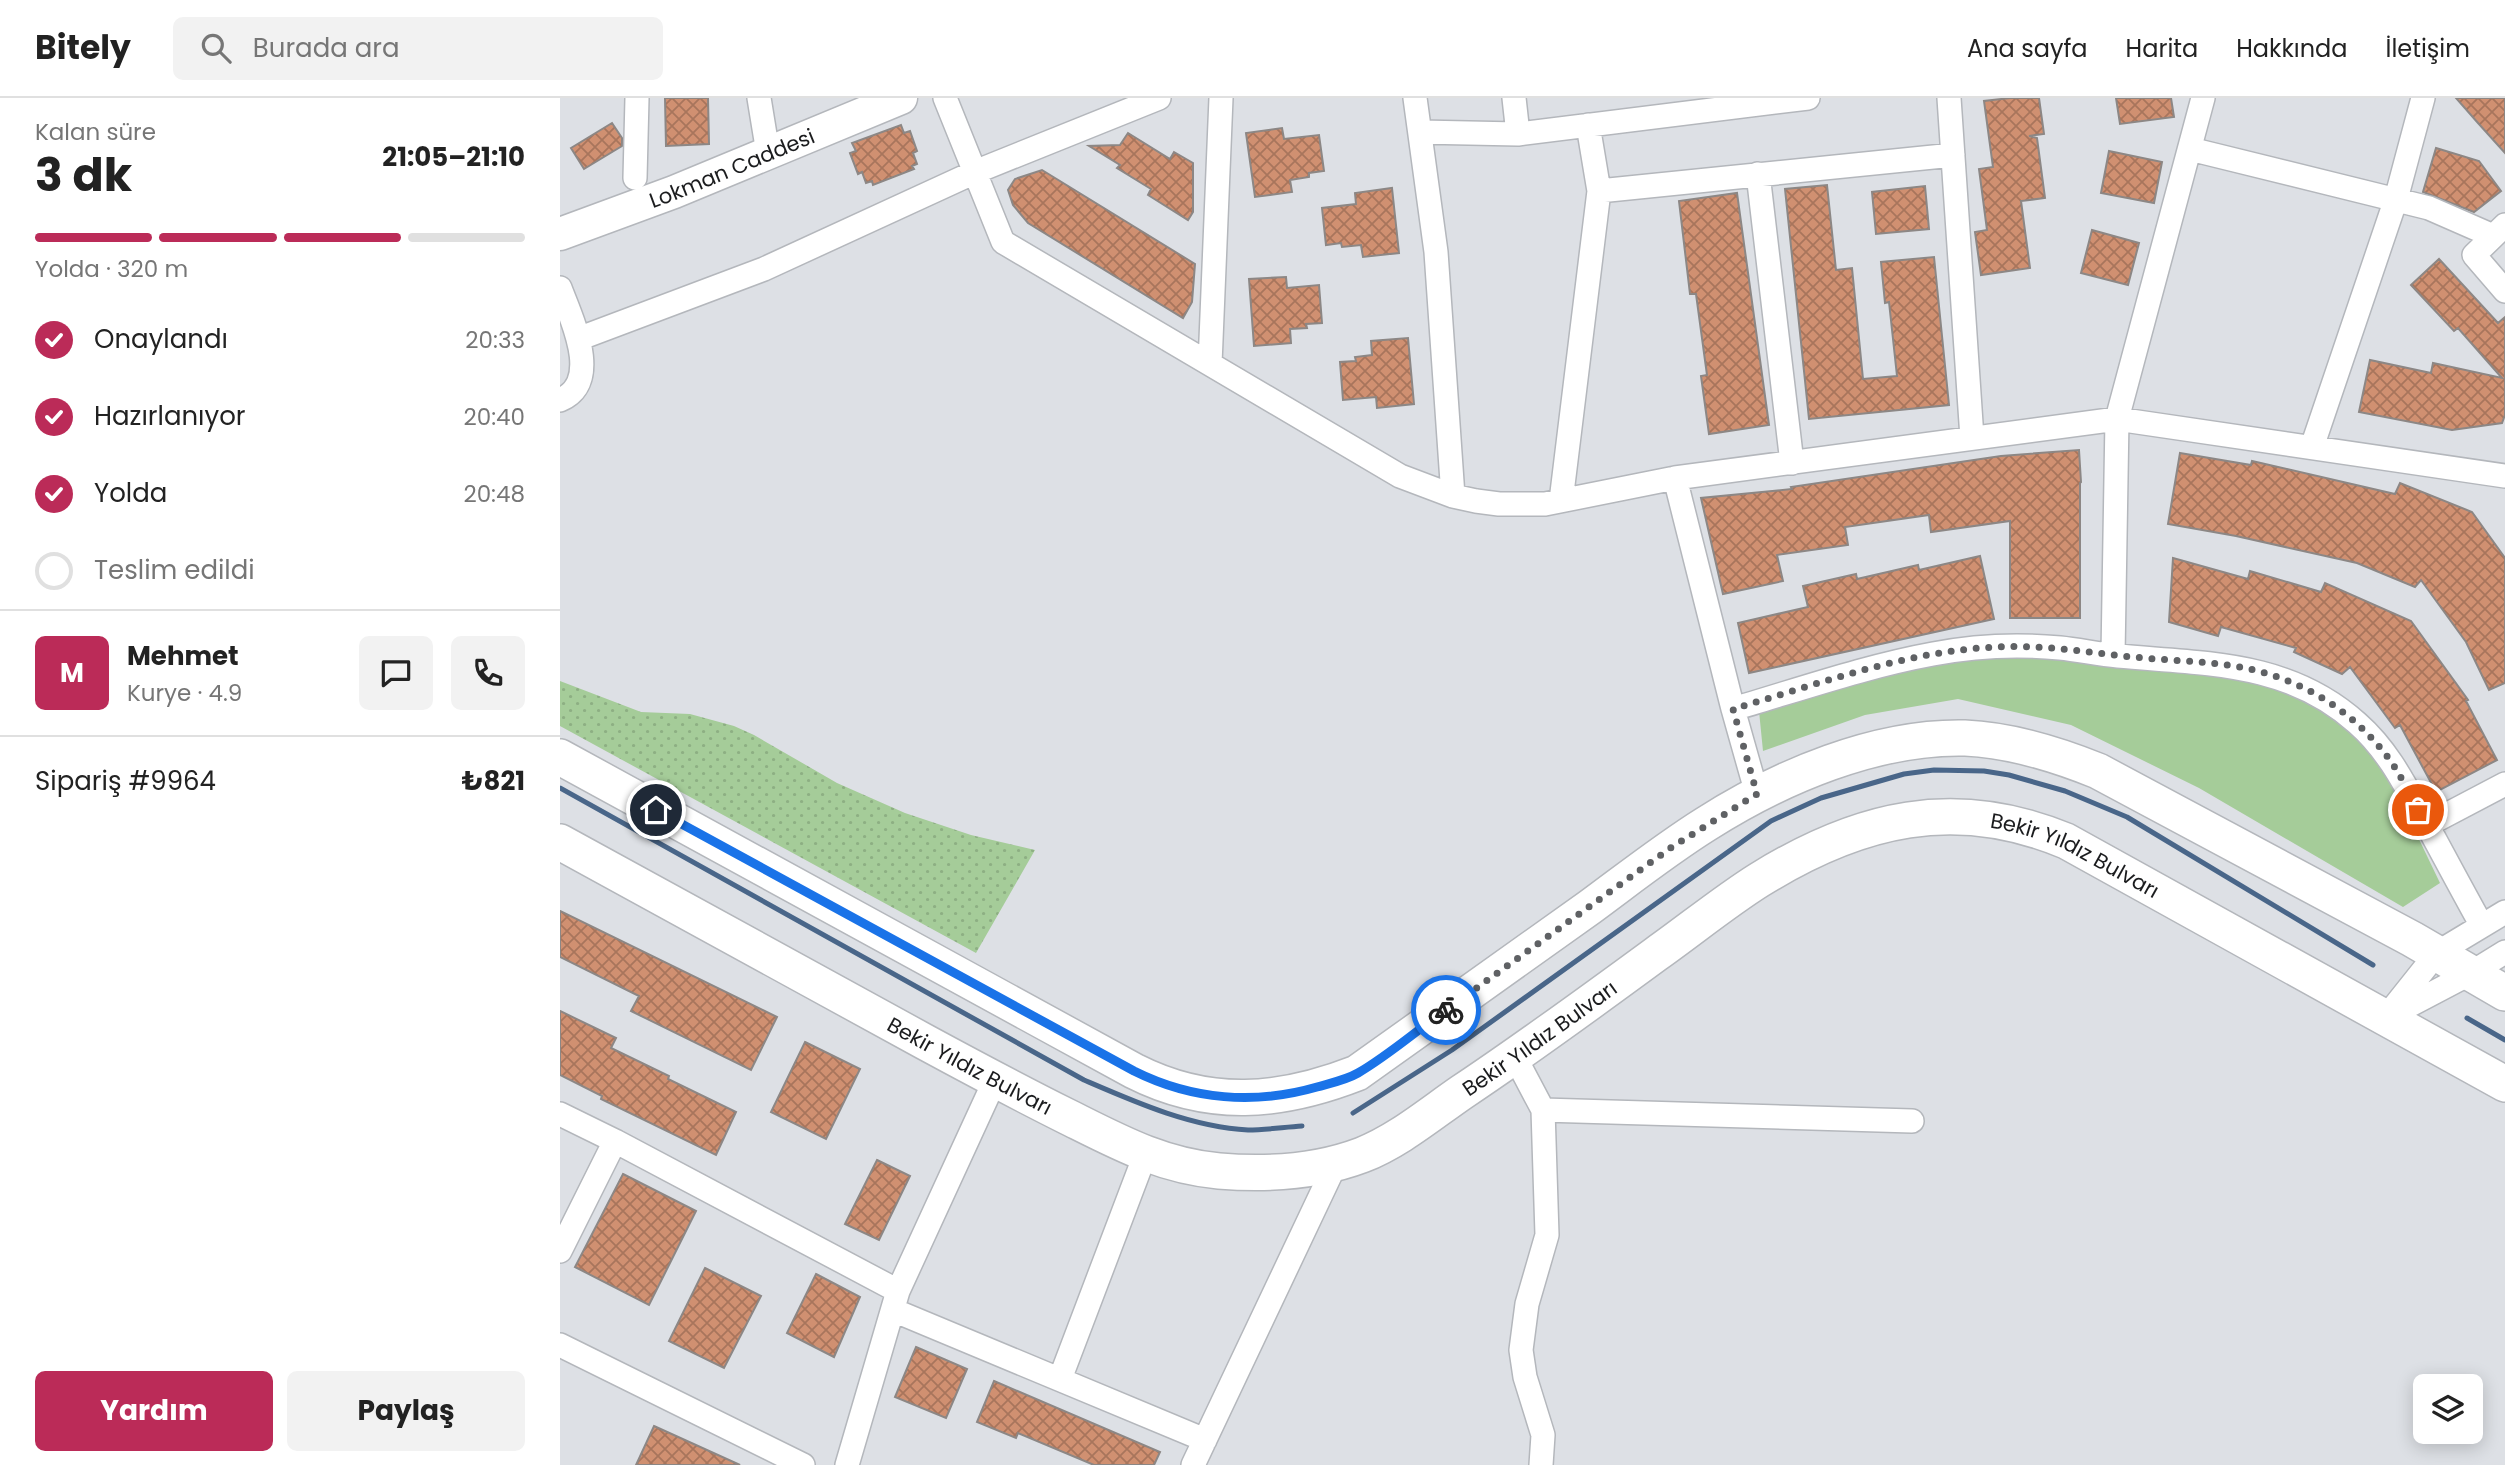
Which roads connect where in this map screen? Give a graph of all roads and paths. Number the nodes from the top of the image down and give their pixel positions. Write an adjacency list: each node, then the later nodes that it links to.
1 (637, 98): 21 (street)
2 (759, 98): 17 (street)
3 (901, 98): 17 (street, Lokman Caddesi)
4 (945, 98): 19 (street)
5 (1159, 98): 19 (street)
6 (1220, 98): 29 (street)
7 (1415, 98): 14 (street)
8 (1514, 98): 15 (street)
9 (1808, 98): 13 (street)
10 (1949, 98): 18 (street)
11 (2203, 98): 16 (street)
12 (2423, 98): 23 (street)
13 (1588, 125): 15 (street); 22 (street)
14 (1420, 132): 15 (street); 37 (street)
15 (1518, 134)
16 (2190, 149): 23 (street); 31 (street)
17 (768, 153): 25 (street, Lokman Caddesi)
18 (1953, 155): 20 (street); 32 (street)
19 (975, 172): 28 (street); 29 (street)
20 (1758, 174): 22 (street); 34 (street)
21 (635, 178)
22 (1599, 191): 38 (street)
23 (2396, 199): 24 (street); 33 (street)
24 (2499, 231): 27 (street)
25 (560, 234)
26 (560, 288): 28 (street)
27 (2505, 291)
28 (578, 339): 30 (street)
29 (1210, 364): 37 (street)
30 (560, 400)
31 (2117, 419): 32 (street); 33 (street); 39 (street)
32 (1972, 438): 34 (street)
33 (2312, 447): 35 (street)
34 (1792, 463): 36 (street)
35 (2505, 476)
36 (1675, 478): 38 (street); 40 (street)
37 (1453, 496): 38 (street)
38 (1561, 501)
39 (2113, 656): 40 (street); 44 (street)
40 (1733, 709): 43 (street)
41 (560, 757): 43 (main road)
42 (2505, 784): 44 (street)
43 (1757, 794): 49 (main road)
44 (2427, 825): 47 (street)
45 (560, 842): 54 (main road, Bekir Yıldız Bulvarı)
46 (2505, 912): 47 (street)
47 (2482, 926): 49 (street)
48 (2505, 952): 50 (street)
49 (2437, 953): 50 (main road); 52 (street)
50 (2471, 973): 51 (main road); 52 (street)
51 (2505, 993)
52 (2386, 1017): 53 (main road, Bekir Yıldız Bulvarı); 55 (main road, Bekir Yıldız Bulvarı)
53 (1515, 1057): 56 (street); 61 (main road, Bekir Yıldız Bulvarı)
54 (995, 1080): 60 (main road, Bekir Yıldız Bulvarı); 63 (street)
55 (2505, 1084)
56 (1543, 1110): 58 (street); 70 (street)
57 (560, 1114): 59 (street)
58 (1912, 1121)
59 (615, 1140): 62 (street); 63 (street)
60 (1145, 1155): 61 (main road, Bekir Yıldız Bulvarı); 65 (street)
61 (1336, 1164): 66 (street)
62 (560, 1251)
63 (895, 1301): 65 (street); 68 (street)
64 (560, 1345): 67 (street)
65 (1060, 1379): 66 (street)
66 (1205, 1440): 69 (street)
67 (803, 1465)
68 (847, 1465)
69 (1193, 1465)
70 (1541, 1465)

